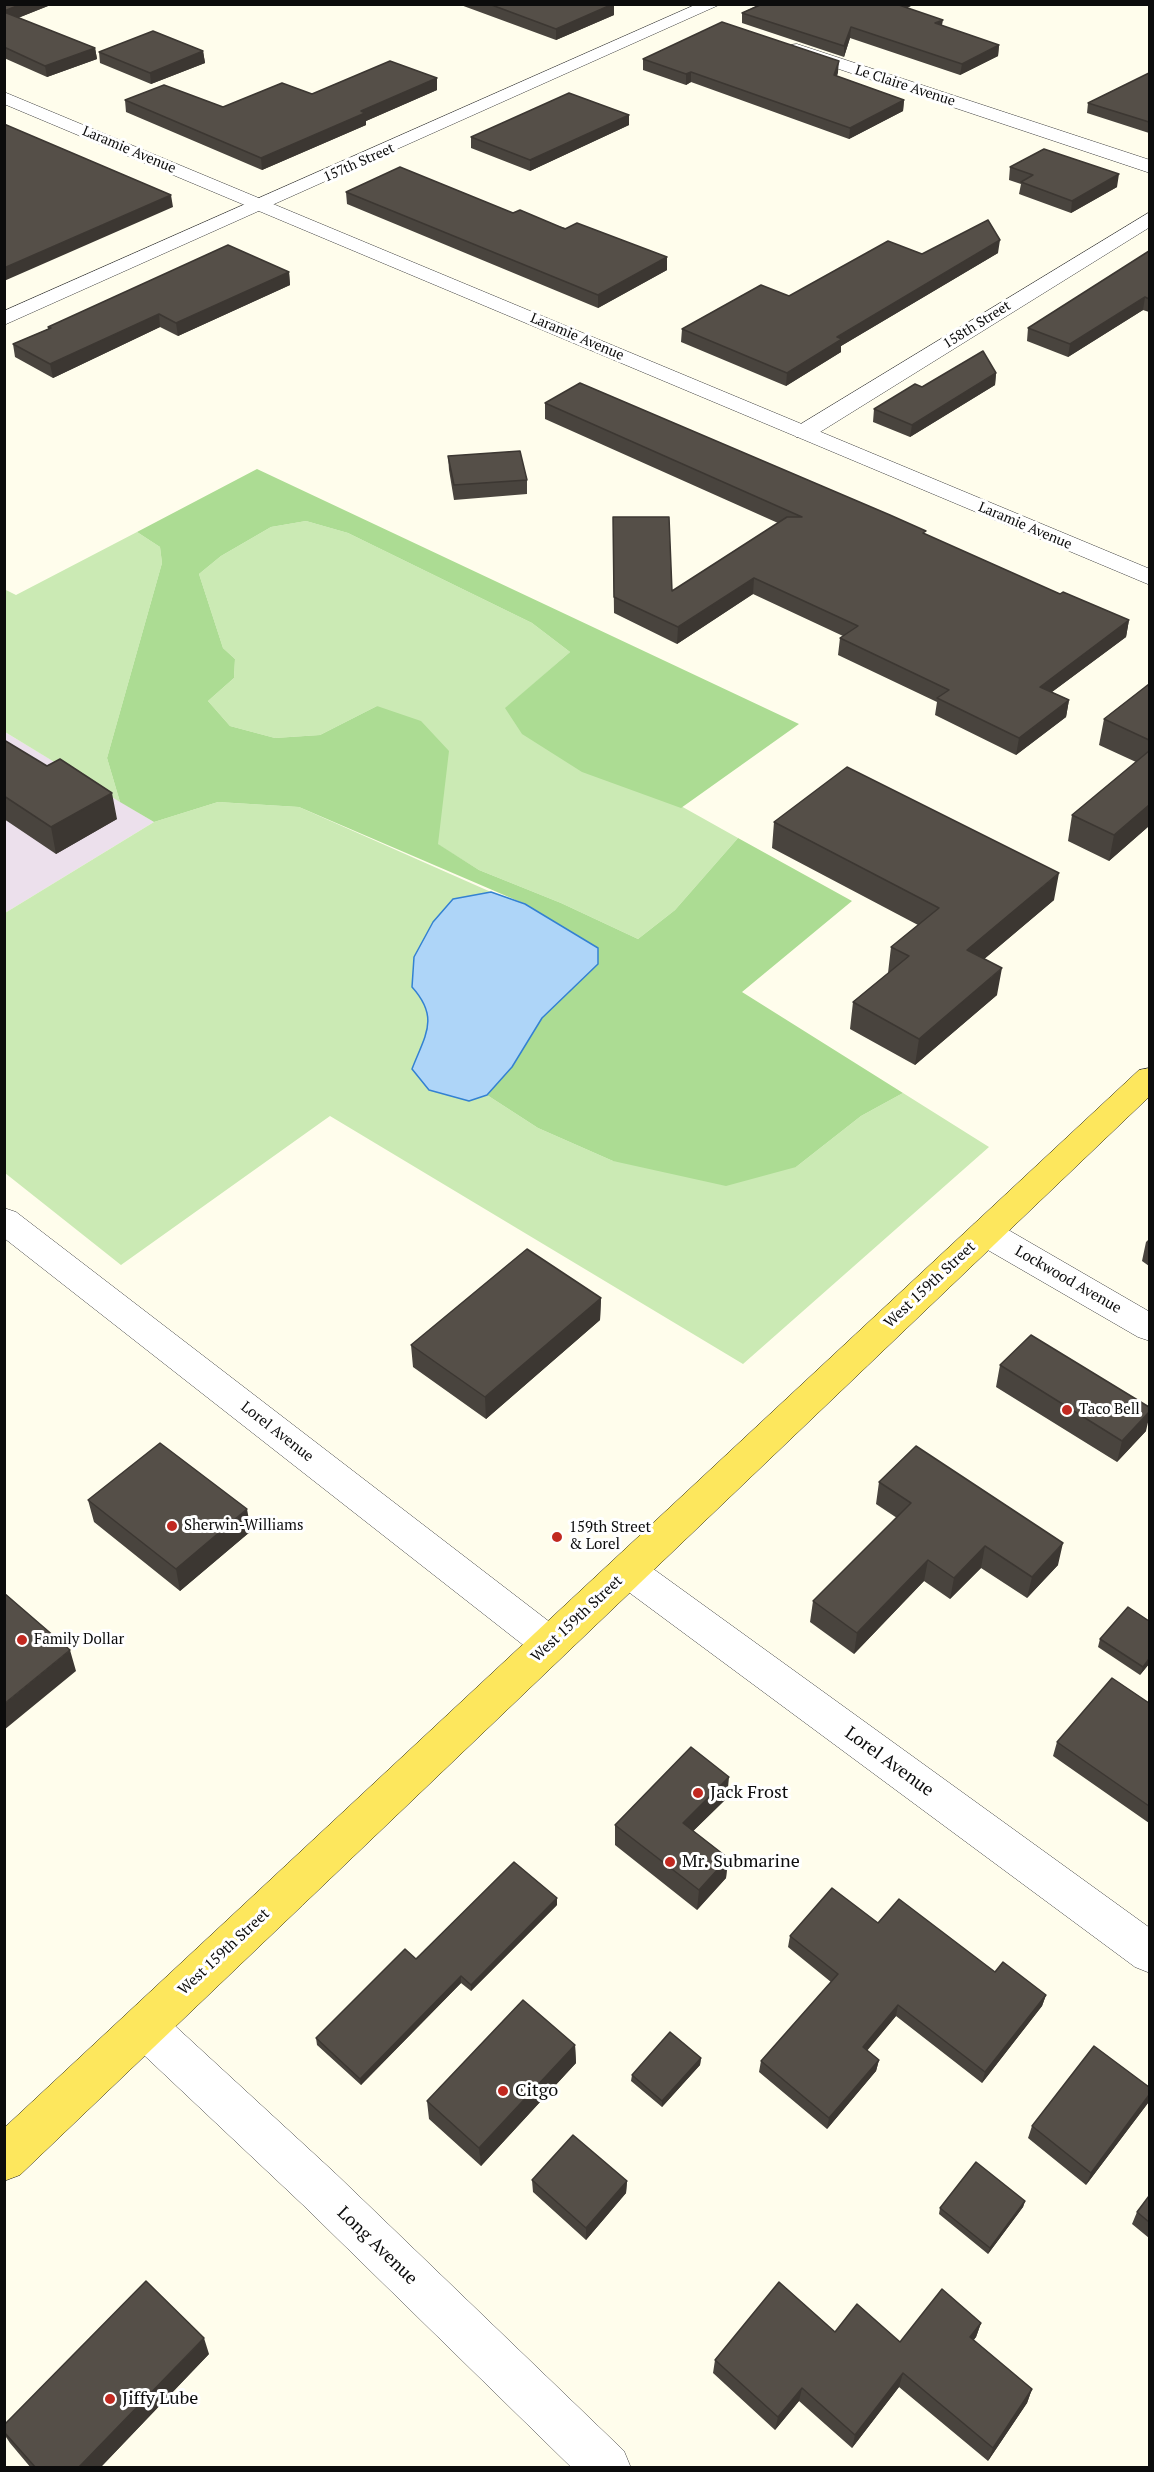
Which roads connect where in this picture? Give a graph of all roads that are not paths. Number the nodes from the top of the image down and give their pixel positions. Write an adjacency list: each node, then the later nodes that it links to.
1 (661, 4): 3 (street)
2 (713, 13): 3 (street, 157th Street)
3 (691, 14): 7 (street, 157th Street)
4 (780, 44): 6 (street, Le Claire Avenue)
5 (4, 97): 7 (street, Laramie Avenue)
6 (1149, 167)
7 (263, 206): 9 (street, 157th Street); 10 (street, Laramie Avenue)
8 (1149, 218): 10 (street, 158th Street)
9 (4, 319)
10 (804, 432): 11 (street, Laramie Avenue)
11 (1149, 578)
12 (1149, 1078): 14 (main road, West 159th Street)
13 (4, 1220): 17 (street, Lorel Avenue)
14 (986, 1233): 15 (street, Lockwood Avenue); 16 (main road, West 159th Street)
15 (1149, 1328)
16 (628, 1570): 17 (main road, West 159th Street); 18 (street, Lorel Avenue)
17 (550, 1644): 19 (main road, West 159th Street)
18 (1149, 1953)
19 (145, 2027): 20 (main road, West 159th Street); 21 (street, Long Avenue)
20 (4, 2159)
21 (607, 2468)

